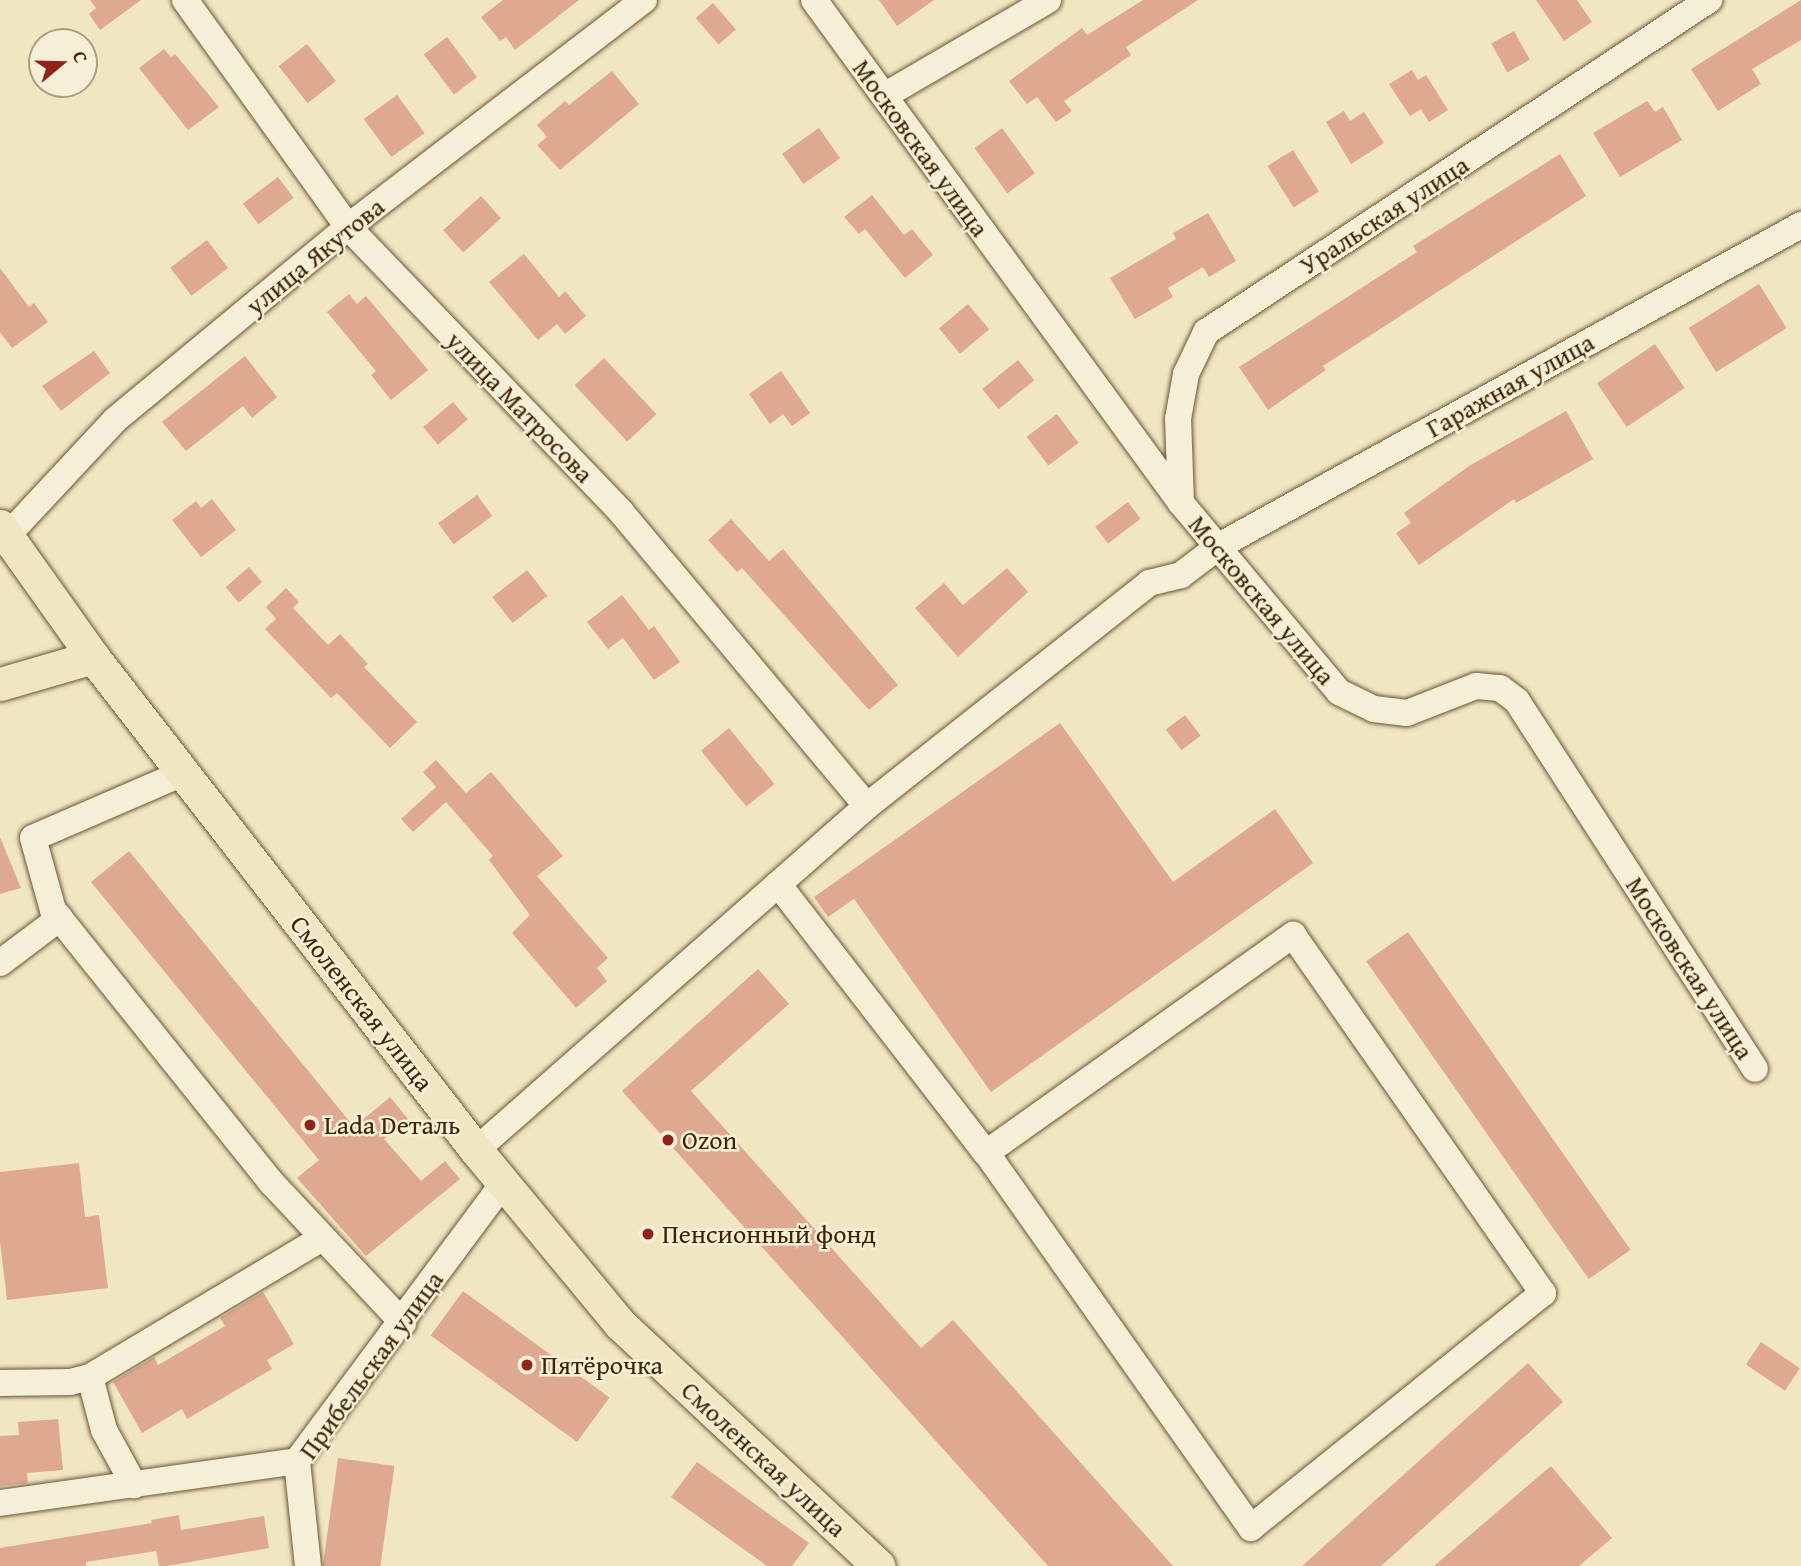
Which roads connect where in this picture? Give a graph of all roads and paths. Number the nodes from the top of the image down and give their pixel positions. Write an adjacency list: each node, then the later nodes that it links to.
1 (185, 0): 8 (street, улица Матросова)
2 (644, 0): 8 (street, улица Якутова)
3 (814, 0): 6 (street, Московская улица)
4 (1048, 0): 6 (street)
5 (1709, 0): 9 (street, Уральская улица)
6 (884, 96): 9 (street, Московская улица)
7 (1801, 225): 11 (street, Гаражная улица)
8 (348, 227): 10 (street, улица Якутова); 15 (street, улица Матросова)
9 (1181, 503): 11 (street, Московская улица)
10 (4, 531): 12 (main road, Смоленская улица)
11 (1219, 546): 15 (street, Гаражная улица); 19 (street, Московская улица)
12 (93, 657): 13 (main road); 14 (main road, Смоленская улица)
13 (0, 684)
14 (183, 773): 17 (street); 20 (main road, Смоленская улица)
15 (867, 806): 16 (street, Гаражная улица)
16 (778, 884): 20 (street, Гаражная улица); 21 (street)
17 (60, 918): 18 (street); 23 (street)
18 (0, 963)
19 (1755, 1069)
20 (476, 1150): 22 (main road, Смоленская улица)
21 (986, 1153): 21 (street)
22 (504, 1182): 24 (street, Прибельская улица); 31 (main road, Смоленская улица)
23 (322, 1238): 24 (street); 25 (street)
24 (403, 1323): 27 (street, Прибельская улица)
25 (90, 1377): 26 (street); 28 (street)
26 (0, 1383)
27 (297, 1461): 28 (street); 30 (street, Прибельская улица)
28 (134, 1485): 29 (street)
29 (0, 1503)
30 (308, 1566)
31 (879, 1566)

